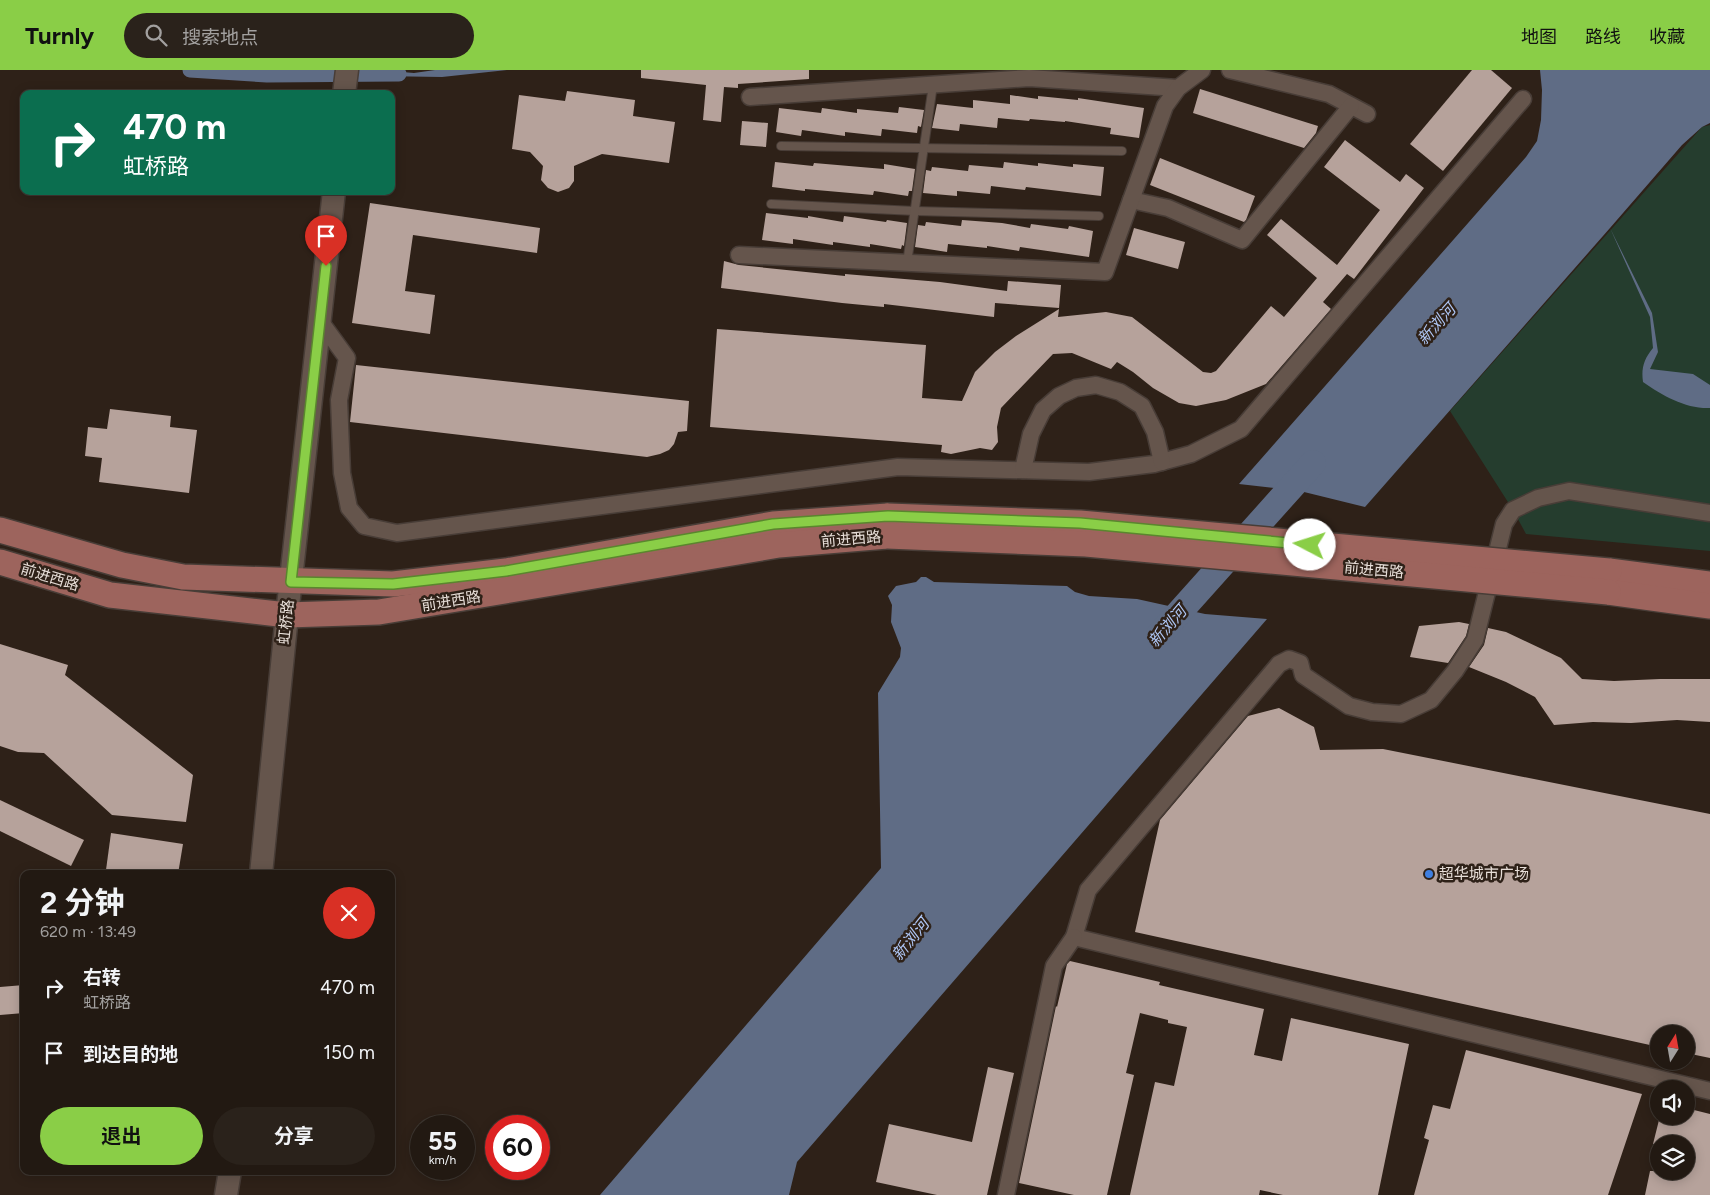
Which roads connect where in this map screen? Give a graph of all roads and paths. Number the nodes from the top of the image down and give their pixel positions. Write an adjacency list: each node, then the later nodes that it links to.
1 (347, 70): 6 (street)
2 (1202, 70): 5 (street)
3 (1230, 70): 9 (street)
4 (933, 85): 5 (street); 7 (street); 12 (lane)
5 (1178, 88): 15 (street)
6 (344, 90)
7 (750, 97)
8 (1523, 99): 22 (street)
9 (1351, 106): 10 (street); 15 (street)
10 (1367, 114)
11 (780, 146): 12 (lane)
12 (924, 147): 13 (lane); 17 (lane)
13 (1122, 150)
14 (334, 195): 21 (street, 虹桥路)
15 (1131, 200): 20 (street)
16 (770, 204): 17 (lane)
17 (915, 211): 18 (lane); 20 (lane)
18 (1099, 216)
19 (739, 255): 20 (street)
20 (907, 263)
21 (320, 321): 23 (street); 29 (street, 虹桥路)
22 (1162, 462): 23 (street); 23 (street)
23 (1023, 470)
24 (1710, 513): 34 (street)
25 (887, 526): 28 (main road, 前进西路, bridge); 29 (main road, 前进西路); 32 (main road, 前进西路)
26 (0, 530): 29 (main road, 前进西路)
27 (0, 562): 32 (main road, 前进西路)
28 (1609, 581): 30 (main road, 前进西路); 31 (main road, 前进西路)
29 (291, 582): 32 (street, 虹桥路)
30 (1710, 584)
31 (1710, 606)
32 (287, 615): 33 (street, 虹桥路)
33 (261, 870)
34 (1074, 937): 35 (street); 38 (street)
35 (1710, 1091)
36 (229, 1175): 37 (street)
37 (226, 1195)
38 (1006, 1195)

